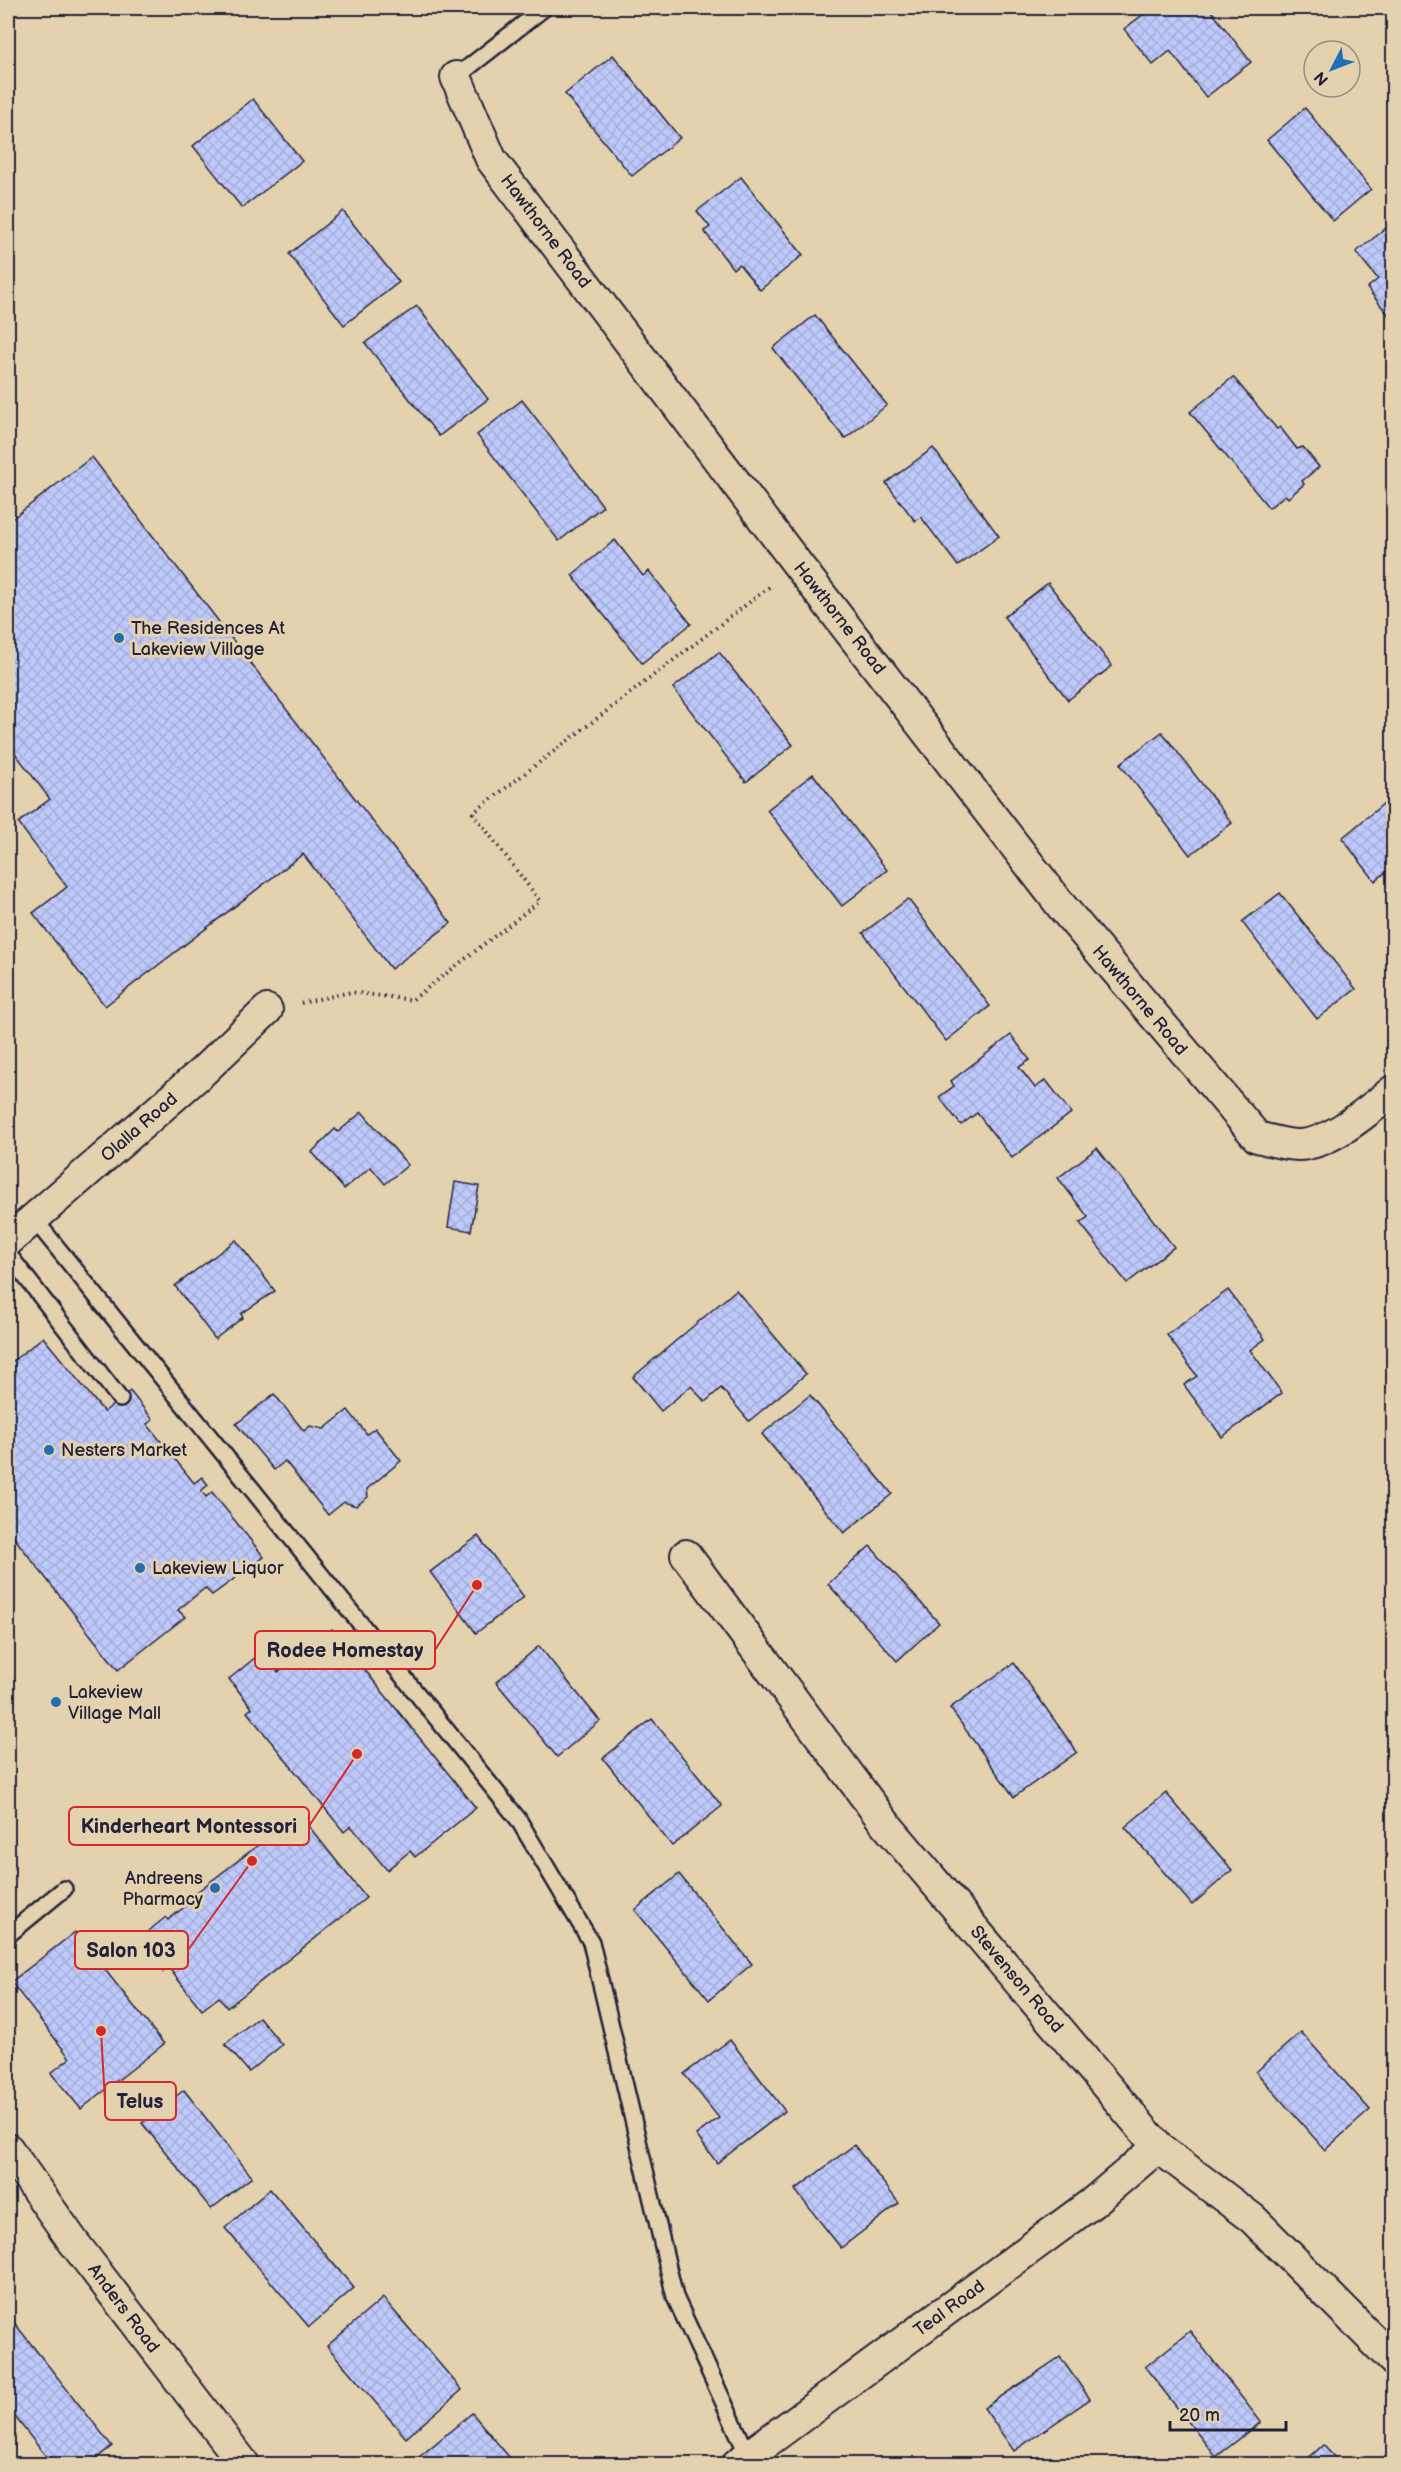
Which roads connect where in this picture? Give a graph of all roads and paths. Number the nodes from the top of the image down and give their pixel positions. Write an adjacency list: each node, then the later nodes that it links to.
1 (544, 8): 2 (lane)
2 (456, 77): 3 (street, Hawthorne Road)
3 (798, 565): 4 (path); 5 (street, Hawthorne Road)
4 (267, 1010): 6 (street, Olalla Road)
5 (1394, 1090)
6 (34, 1219): 7 (street, Olalla Road); 16 (lane)
7 (8, 1240)
8 (8, 1254): 9 (lane)
9 (120, 1399)
10 (686, 1555): 13 (street, Stevenson Road)
11 (64, 1889): 12 (lane)
12 (8, 1935)
13 (1158, 2147): 15 (street, Stevenson Road); 16 (street, Teal Road)
14 (8, 2149): 17 (street, Anders Road)
15 (1394, 2361)
16 (743, 2460)
17 (244, 2464)

